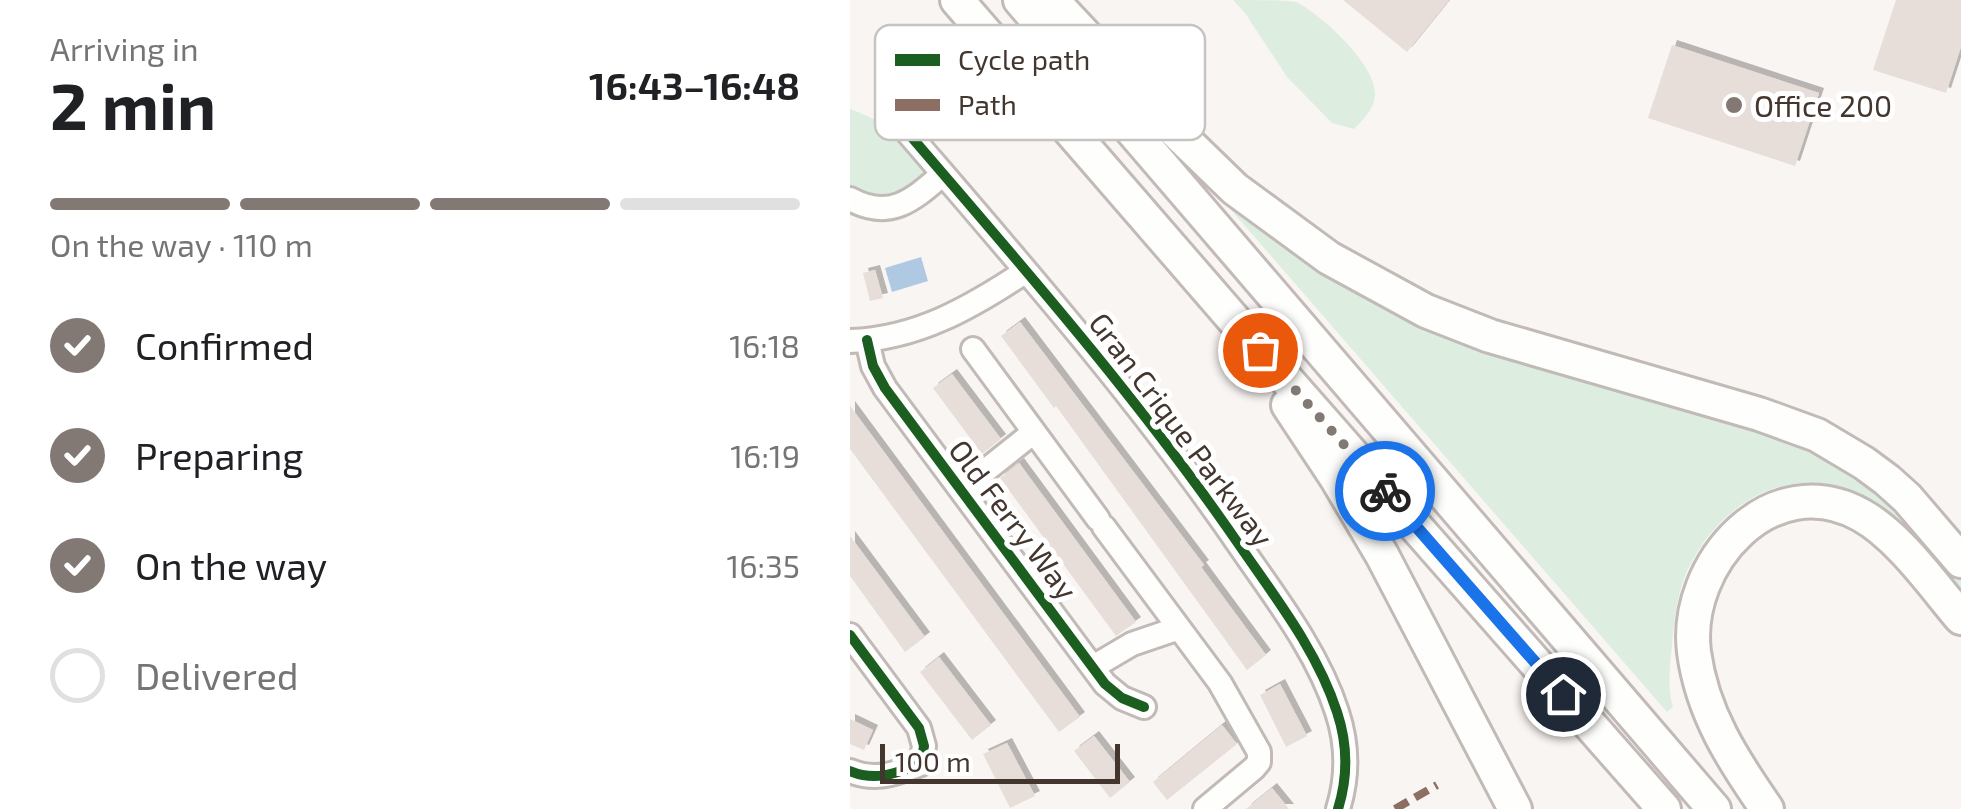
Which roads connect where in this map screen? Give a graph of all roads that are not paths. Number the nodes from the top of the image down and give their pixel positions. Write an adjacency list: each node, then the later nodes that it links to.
1 (957, 0): 4 (highway)
2 (1020, 0): 5 (highway)
3 (1052, 0): 6 (highway)
4 (979, 25)
5 (1041, 25)
6 (1075, 25)
7 (914, 140): 11 (street, Gran Crique Parkway)
8 (1078, 140): 14 (highway)
9 (1140, 140): 30 (highway)
10 (1184, 140): 19 (highway)
11 (943, 174): 12 (street); 13 (street, Gran Crique Parkway)
12 (850, 198)
13 (1026, 271): 15 (street); 27 (street, Gran Crique Parkway)
14 (1235, 321): 28 (highway); 29 (highway)
15 (859, 341): 18 (street, Old Ferry Way)
16 (973, 349): 17 (street)
17 (1034, 432): 18 (street); 21 (street)
18 (961, 490): 23 (street, Old Ferry Way)
19 (1961, 561)
20 (1961, 618): 31 (highway)
21 (1179, 628): 23 (street); 26 (street)
22 (850, 635): 25 (street)
23 (1093, 667): 24 (street, Old Ferry Way)
24 (1144, 707)
25 (850, 772)
26 (1205, 809)
27 (1338, 809)
28 (1515, 809)
29 (1664, 809)
30 (1714, 809)
31 (1767, 809)

